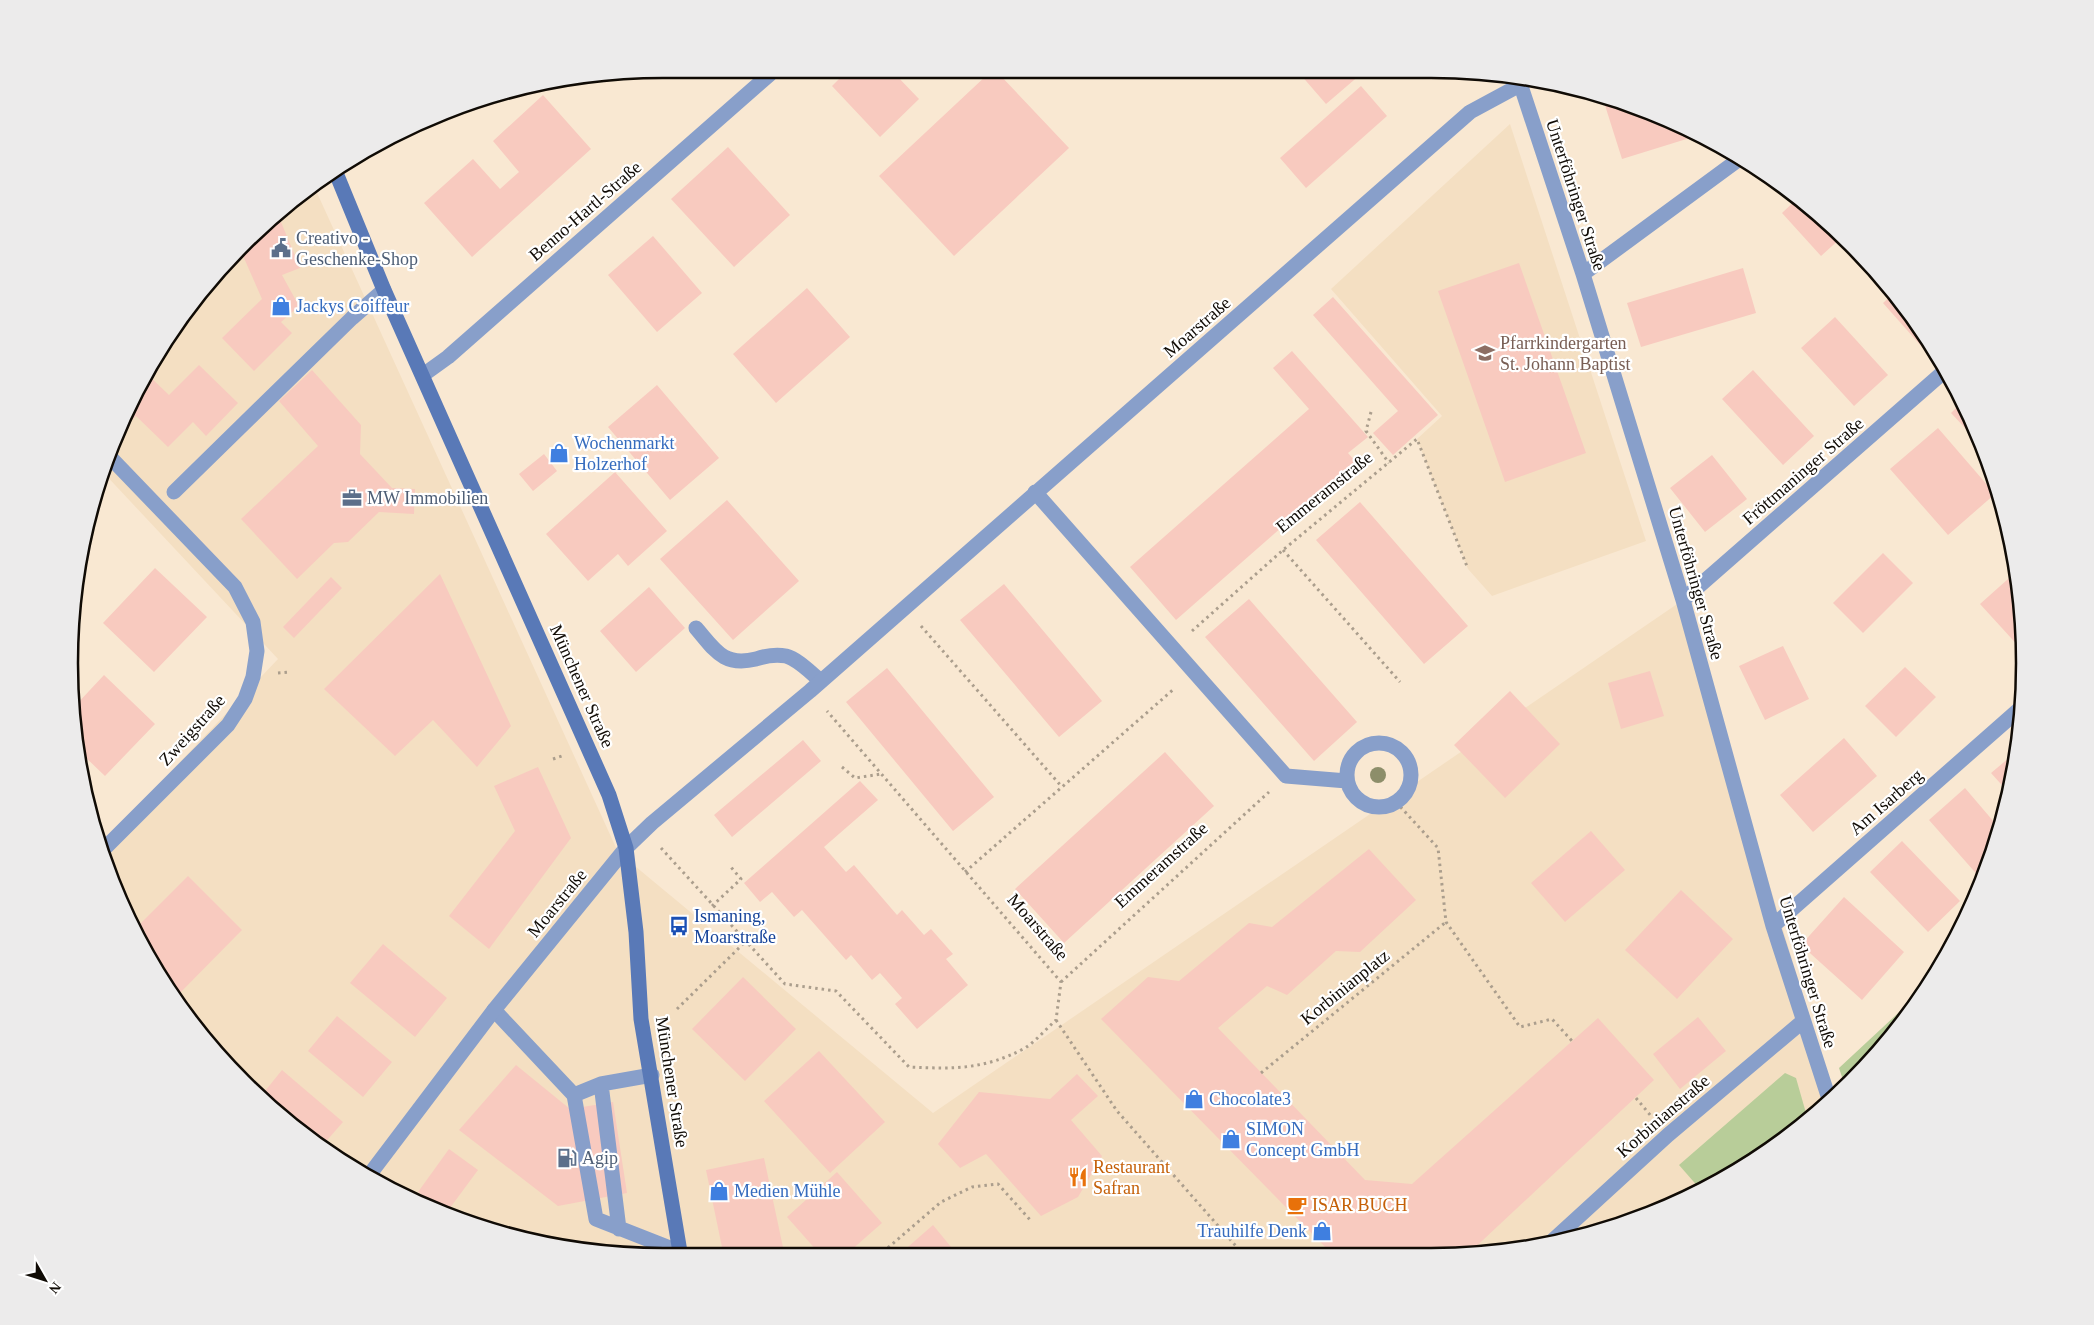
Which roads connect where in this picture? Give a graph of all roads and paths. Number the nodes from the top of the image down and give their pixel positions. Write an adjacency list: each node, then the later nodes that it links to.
1 (765, 78): 8 (street, Benno-Hartl-Straße)
2 (1514, 84): 14 (street, Moarstraße)
3 (1520, 85): 6 (street, Unterföhringer Straße)
4 (1735, 162): 6 (street)
5 (337, 176): 7 (main road, Münchener Straße)
6 (1583, 274): 17 (street, Unterföhringer Straße)
7 (384, 290): 8 (main road, Münchener Straße); 13 (street)
8 (423, 375): 32 (main road, Münchener Straße)
9 (1940, 375): 17 (street, Fröttmaninger Straße)
10 (1371, 412): 12 (path)
11 (114, 460): 31 (street, Zweigstraße)
12 (1389, 464): 15 (path, Emmeramstraße); 16 (path, Emmeramstraße)
13 (174, 492)
14 (1035, 492): 18 (street, Moarstraße); 20 (street)
15 (1283, 550): 20 (path, Emmeramstraße); 22 (path, Emmeramstraße)
16 (1468, 569)
17 (1683, 600): 38 (street, Unterföhringer Straße)
18 (905, 607): 23 (street, Moarstraße); 29 (path)
19 (696, 628): 23 (street)
20 (1172, 648): 21 (street)
21 (1193, 672): 27 (street); 29 (path)
22 (1400, 682)
23 (815, 686): 26 (path, Moarstraße); 32 (street, Moarstraße)
24 (2014, 714): 38 (street, Am Isarberg)
25 (842, 768): 26 (path)
26 (881, 774): 35 (path, Moarstraße)
27 (1286, 776): 28 (street); 40 (path, Emmeramstraße)
28 (1347, 781): 30 (street); 30 (street)
29 (1062, 787): 35 (path)
30 (1396, 802): 37 (path)
31 (107, 846)
32 (626, 848): 42 (street, Moarstraße); 47 (main road, Münchener Straße)
33 (662, 848): 36 (path)
34 (730, 866): 36 (path)
35 (965, 872): 40 (path, Moarstraße)
36 (712, 906): 39 (path)
37 (1446, 922): 45 (path); 46 (path, Korbinianplatz)
38 (1773, 926): 44 (street, Unterföhringer Straße)
39 (745, 942): 41 (path); 43 (path)
40 (1061, 982): 43 (path, Moarstraße)
41 (677, 1009)
42 (494, 1010): 50 (street); 51 (street, Moarstraße)
43 (1056, 1020): 58 (path)
44 (1802, 1022): 49 (street, Unterföhringer Straße); 54 (street, Korbinianstraße)
45 (1572, 1041)
46 (1261, 1073)
47 (652, 1075): 48 (street); 56 (main road, Münchener Straße)
48 (601, 1084): 50 (street); 53 (street)
49 (1827, 1093)
50 (574, 1095): 53 (street)
51 (373, 1170)
52 (1032, 1222): 57 (path)
53 (619, 1229): 55 (street)
54 (1561, 1233)
55 (669, 1248)
56 (679, 1248)
57 (888, 1248)
58 (1238, 1248)

